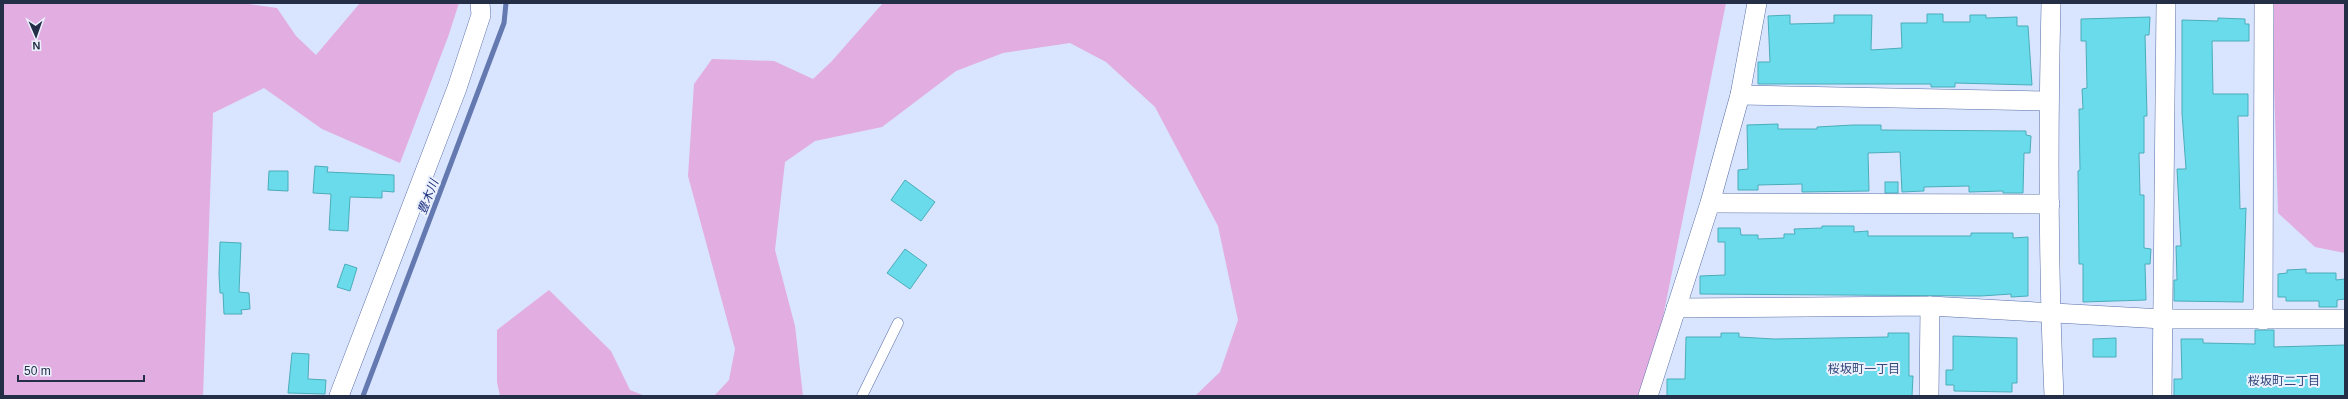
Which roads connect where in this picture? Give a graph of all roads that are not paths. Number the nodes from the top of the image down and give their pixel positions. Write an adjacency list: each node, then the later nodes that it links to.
1 (480, 3): 17 (street)
2 (1757, 3): 6 (street)
3 (2051, 3): 7 (street)
4 (2166, 3): 13 (street)
5 (2264, 3): 15 (street)
6 (1740, 96): 7 (street); 8 (street)
7 (2049, 101): 9 (street)
8 (1710, 203): 9 (street); 11 (street)
9 (2050, 204): 12 (street)
10 (1930, 306): 11 (street); 12 (street); 20 (street)
11 (1676, 308): 19 (street)
12 (2050, 314): 13 (street); 21 (street)
13 (2163, 319): 15 (street); 22 (street)
14 (2345, 319): 15 (street)
15 (2263, 320)
16 (898, 323): 18 (lane)
17 (339, 396)
18 (862, 396)
19 (1648, 396)
20 (1929, 396)
21 (2054, 396)
22 (2162, 396)

